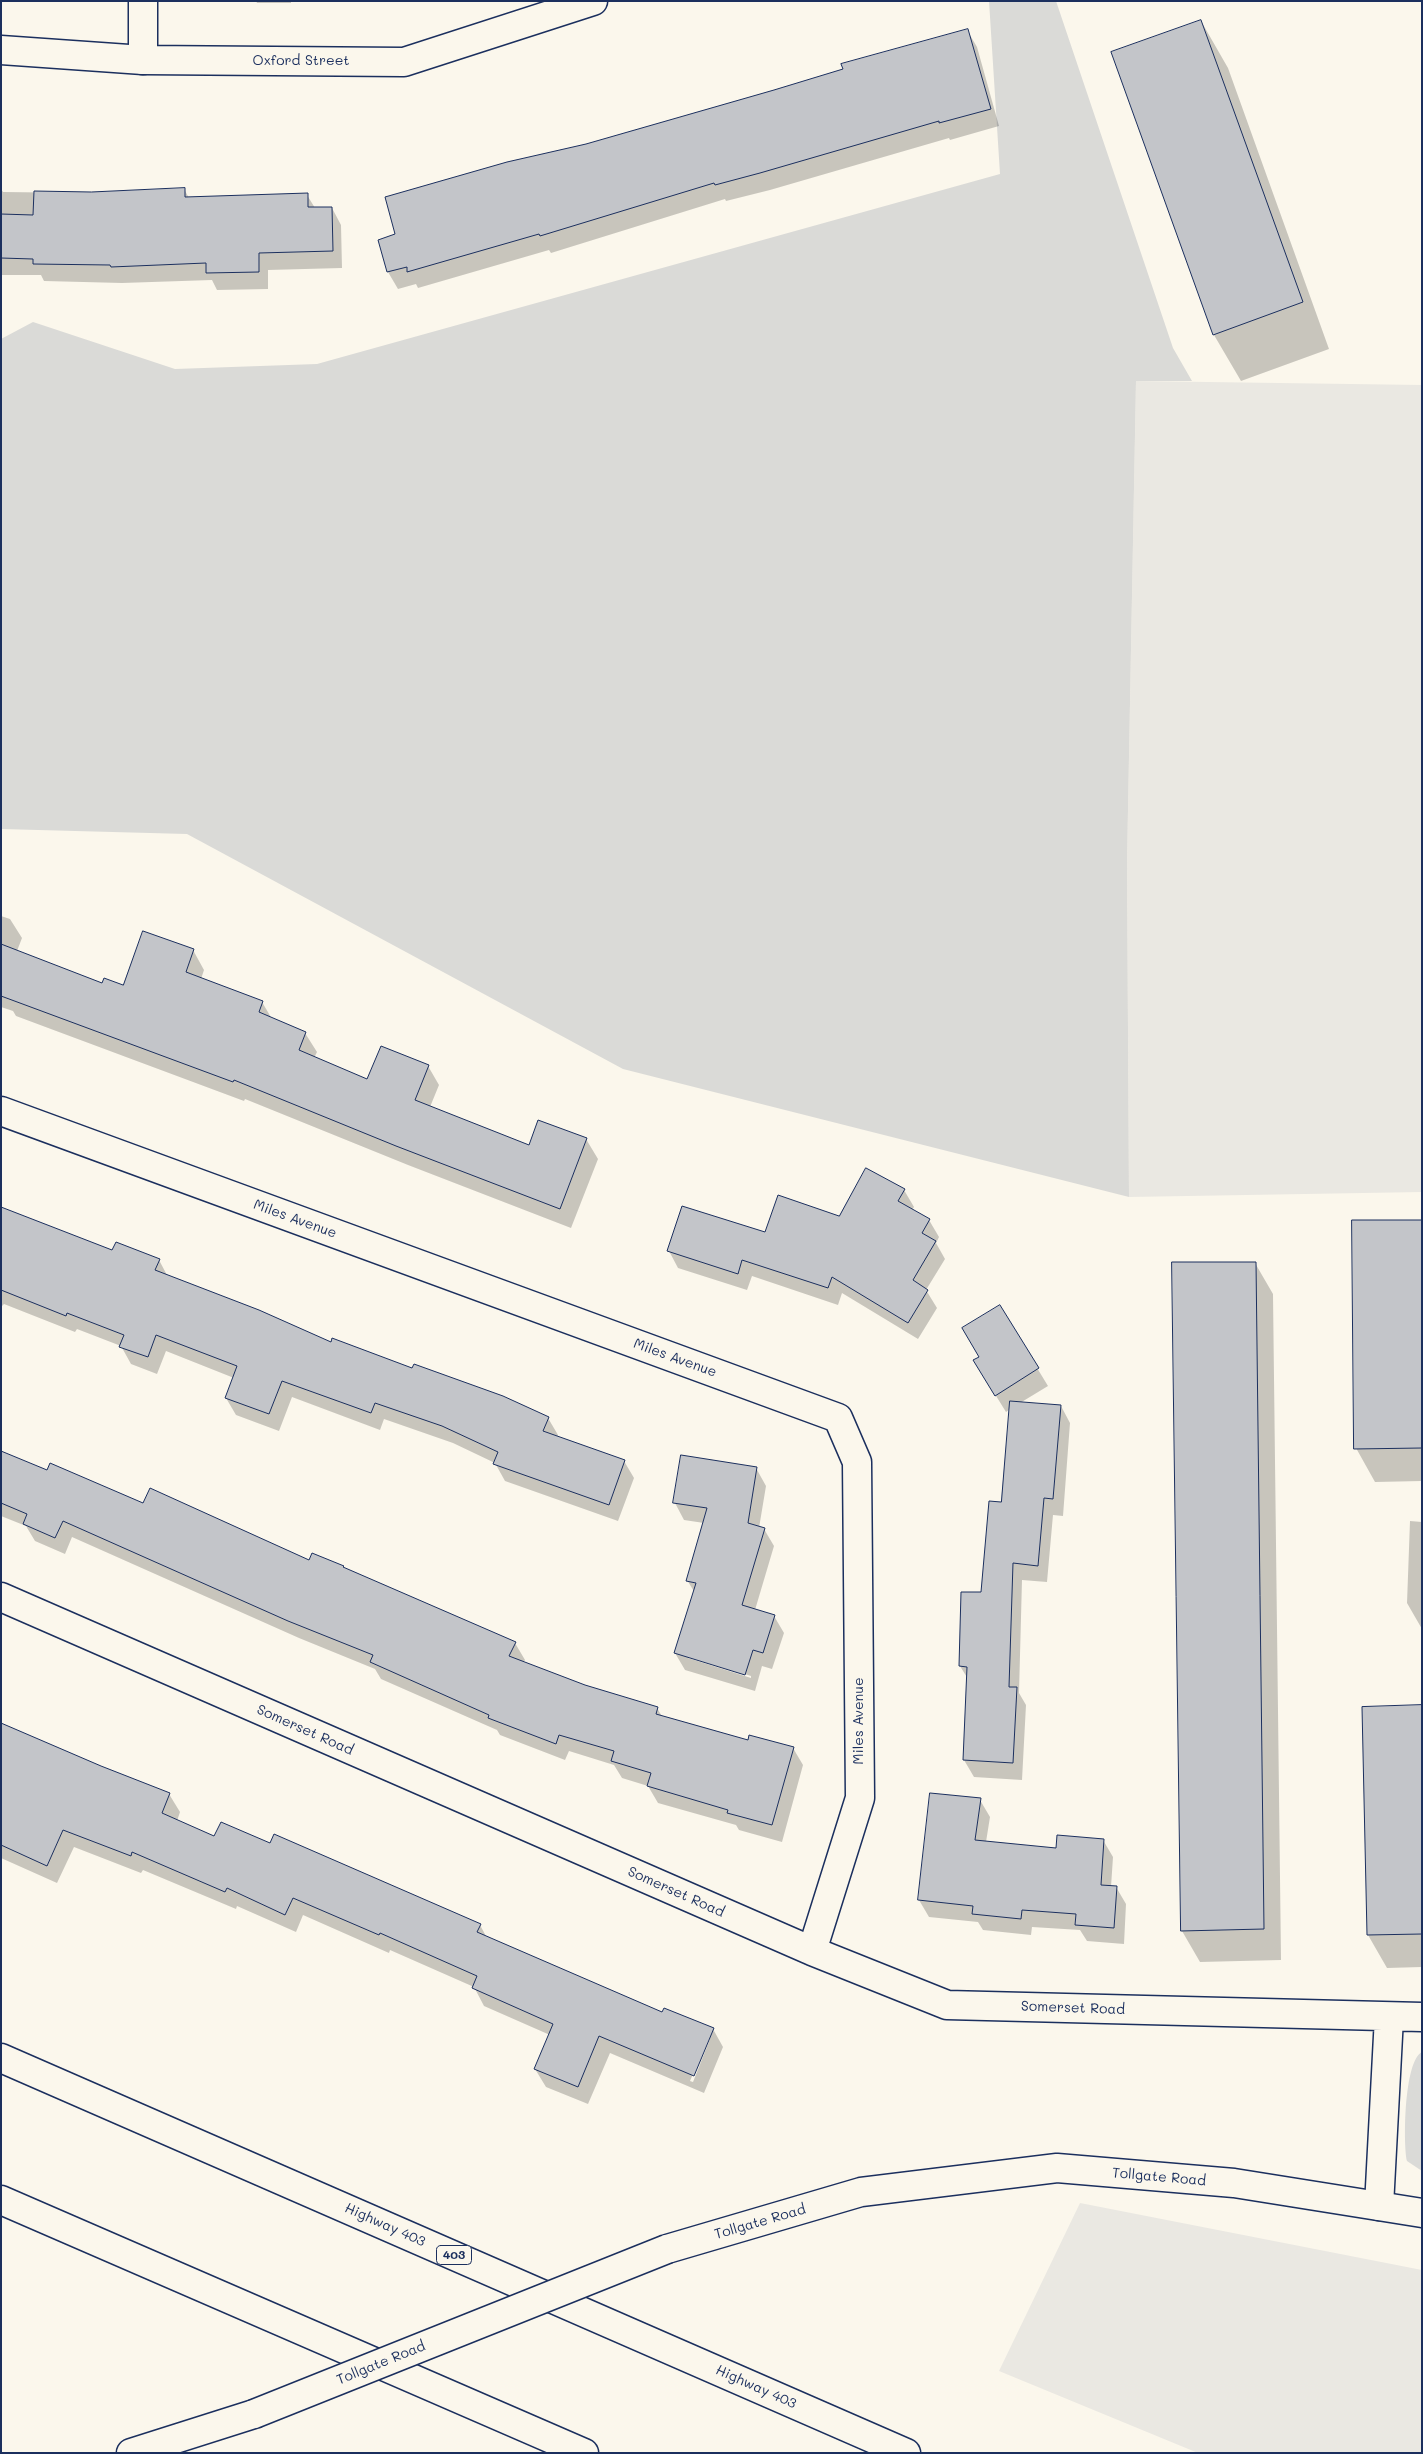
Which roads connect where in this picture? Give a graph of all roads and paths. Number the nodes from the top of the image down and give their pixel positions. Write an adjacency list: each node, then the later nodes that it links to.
1 (142, 1): 4 (main road)
2 (592, 1): 4 (main road, Oxford Street)
3 (1, 50): 4 (main road, Oxford Street)
4 (143, 60)
5 (1, 1111): 7 (main road, Miles Avenue)
6 (1, 1597): 7 (main road, Somerset Road)
7 (812, 1951): 8 (main road, Somerset Road)
8 (1389, 2017): 9 (main road, Somerset Road); 12 (main road)
9 (1422, 2017)
10 (1, 2058): 16 (main road, Highway 403 / 403)
11 (1, 2200): 15 (main road)
12 (1379, 2206): 13 (main road, Tollgate Road); 14 (main road, Tollgate Road, bridge)
13 (1422, 2213)
14 (131, 2453)
15 (584, 2453)
16 (906, 2453)

